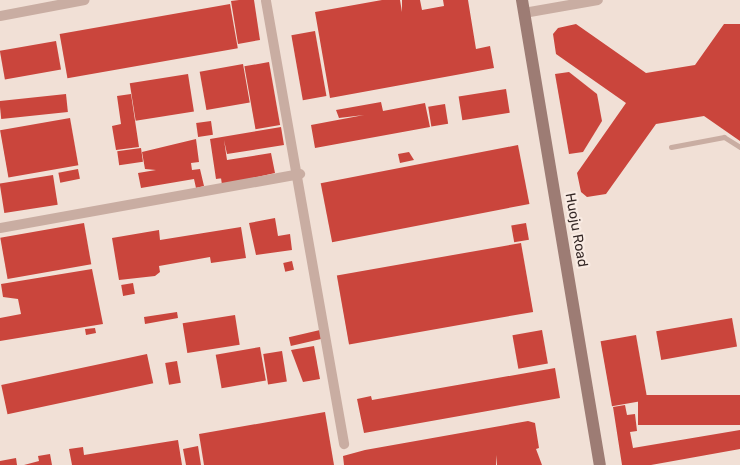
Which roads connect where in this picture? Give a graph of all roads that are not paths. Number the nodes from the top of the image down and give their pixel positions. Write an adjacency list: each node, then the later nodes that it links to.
1 (84, 0): 6 (street)
2 (522, 0): 5 (street, Huoju Road)
3 (598, 0): 5 (street)
4 (266, 1): 9 (street)
5 (524, 14): 12 (street, Huoju Road)
6 (0, 16)
7 (671, 147): 8 (lane)
8 (740, 147)
9 (300, 174): 10 (street); 11 (street)
10 (0, 228)
11 (344, 444)
12 (600, 465)

